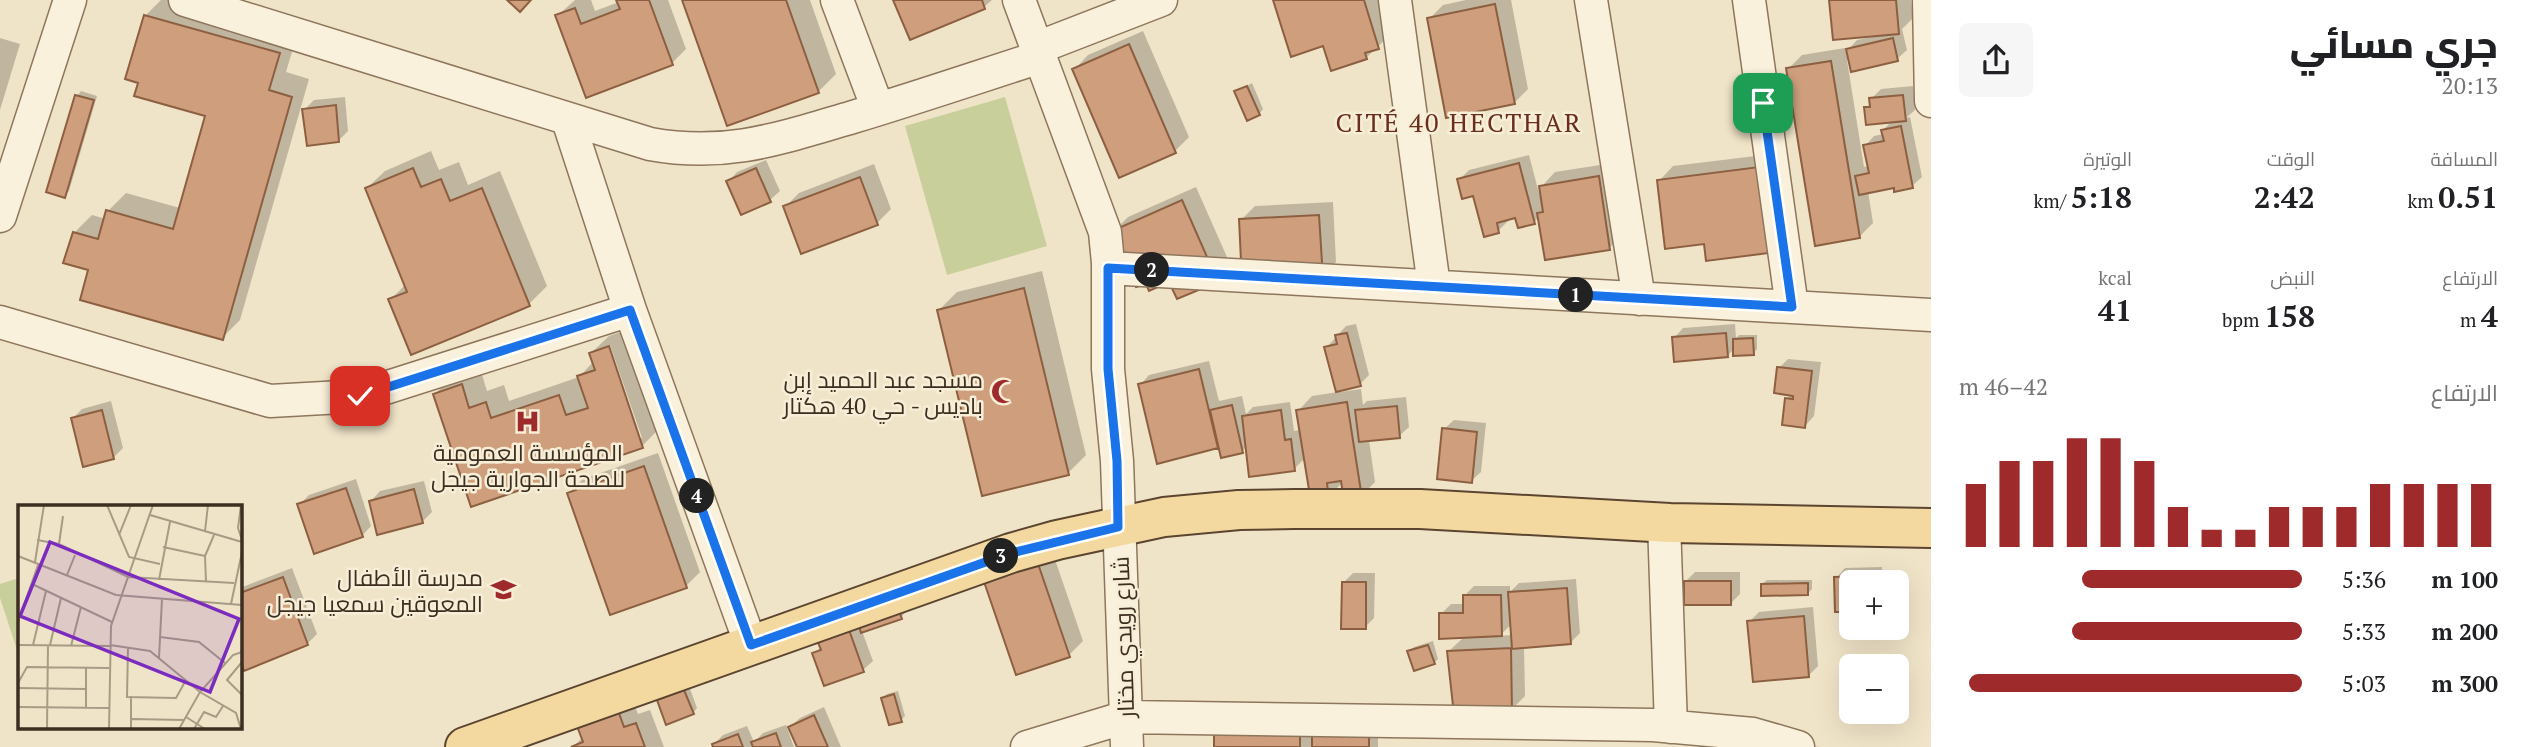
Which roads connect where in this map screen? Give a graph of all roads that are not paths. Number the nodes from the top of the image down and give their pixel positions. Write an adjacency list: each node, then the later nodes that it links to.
1 (70, 0): 15 (street)
2 (185, 0): 10 (street)
3 (837, 0): 13 (street)
4 (1019, 0): 11 (street, شارع رويدي مختار)
5 (1161, 0): 11 (street)
6 (1395, 0): 17 (street)
7 (1591, 0): 18 (street)
8 (1749, 0): 19 (street)
9 (1929, 0): 12 (street)
10 (256, 11): 14 (street)
11 (1039, 52): 13 (street); 16 (street, شارع رويدي مختار)
12 (1931, 91)
13 (878, 109): 14 (street)
14 (568, 120): 20 (street)
15 (0, 216)
16 (1108, 268): 17 (street); 24 (street, شارع رويدي مختار)
17 (1434, 286): 18 (street)
18 (1639, 299): 19 (street)
19 (1792, 307): 21 (street)
20 (630, 310): 22 (street); 26 (street)
21 (1931, 315)
22 (0, 322)
23 (1664, 522): 24 (main road); 25 (main road); 27 (street)
24 (1118, 527): 26 (main road); 28 (street, شارع رويدي مختار)
25 (1931, 528)
26 (751, 645): 29 (main road)
27 (1671, 727): 28 (street); 31 (street)
28 (1127, 732): 30 (street)
29 (465, 747)
30 (1027, 747)
31 (1798, 747)

